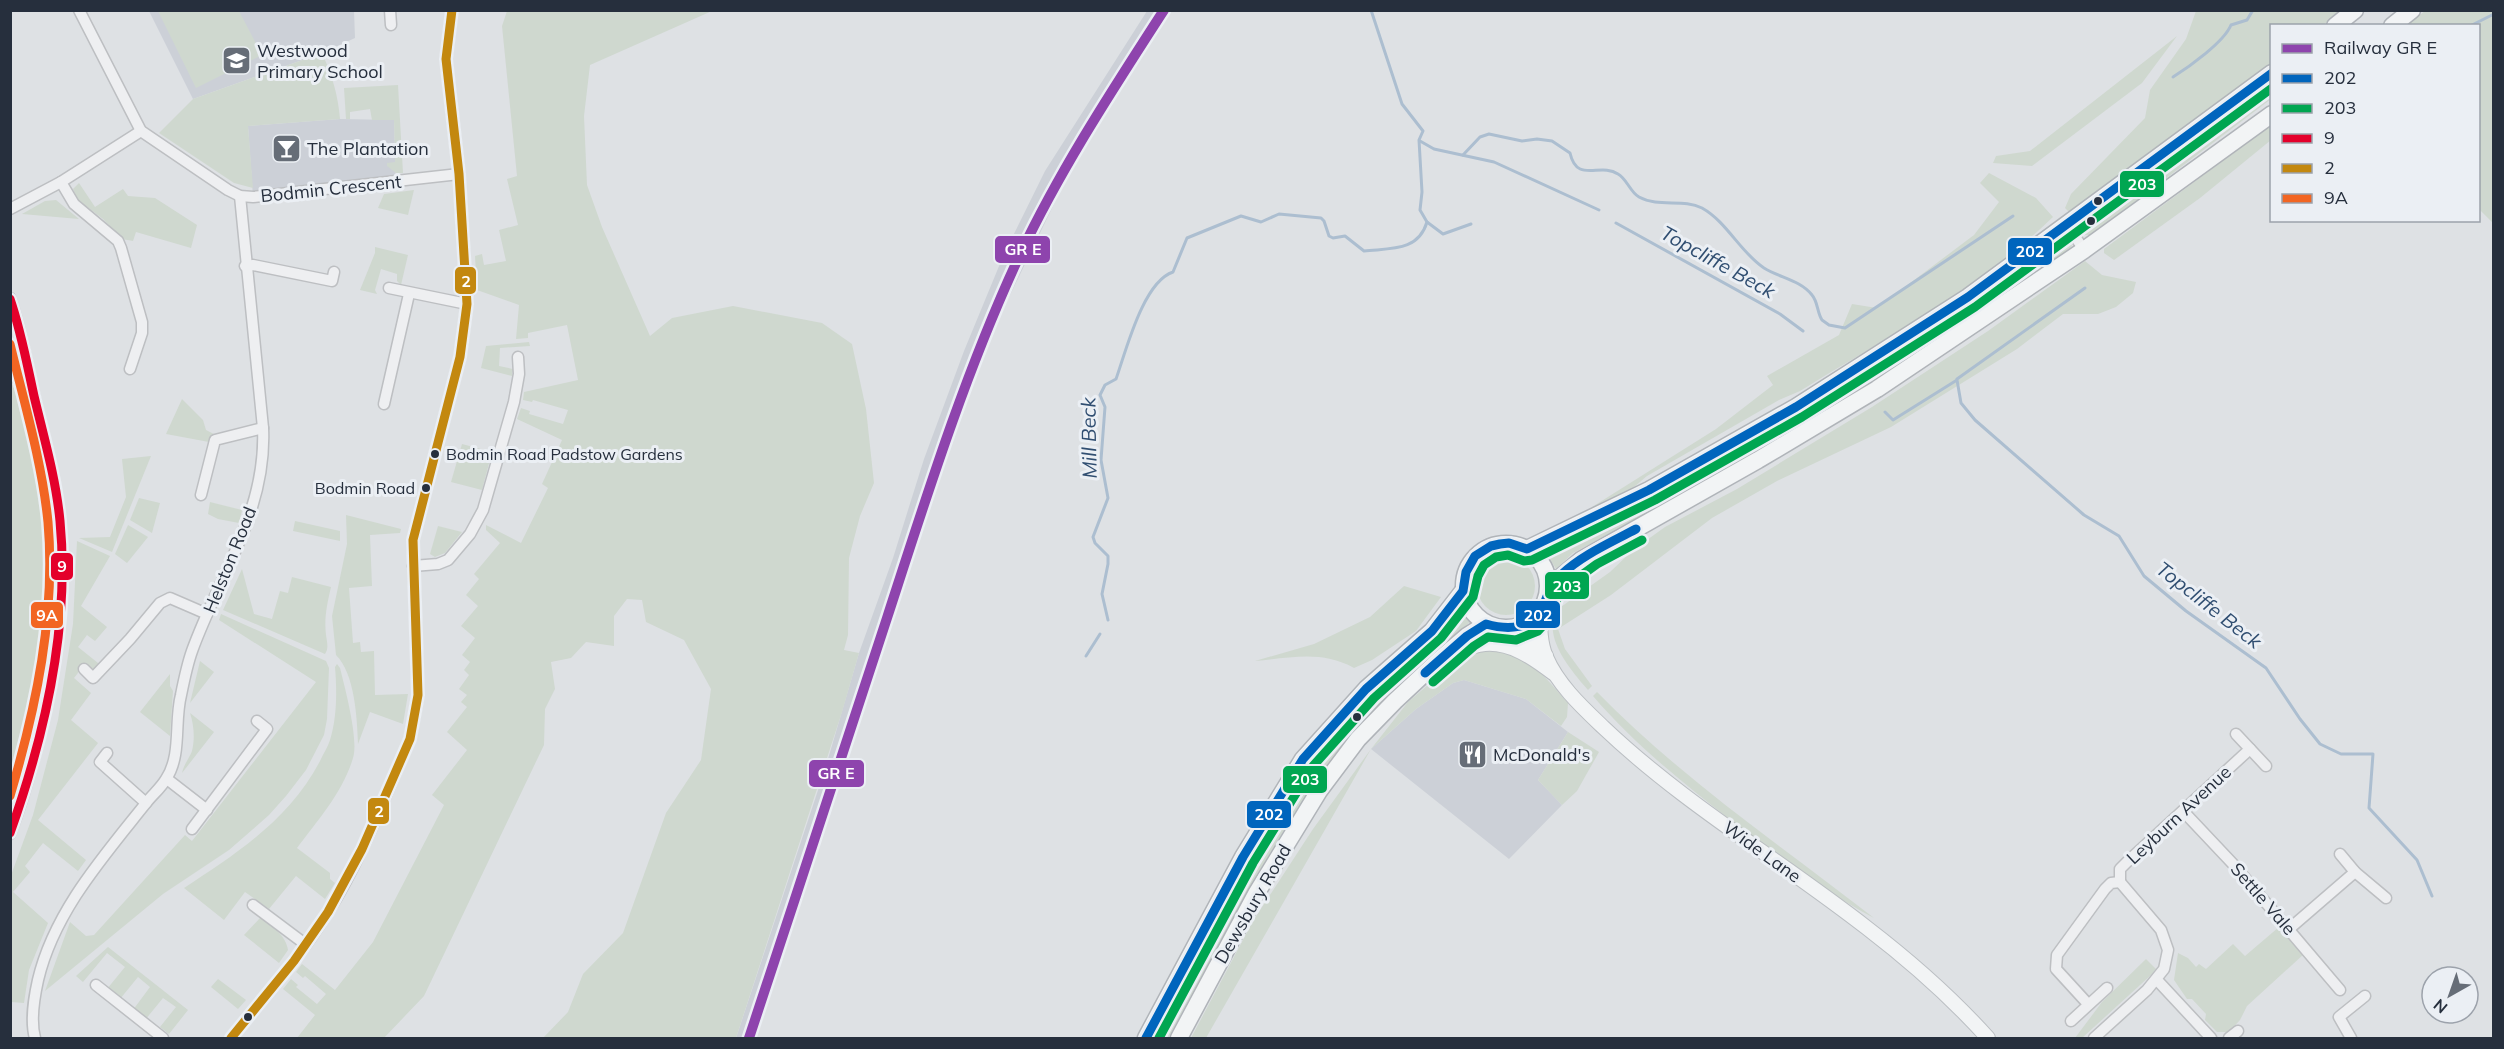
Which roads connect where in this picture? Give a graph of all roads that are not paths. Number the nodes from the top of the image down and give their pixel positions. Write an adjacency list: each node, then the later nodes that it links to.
1 (79, 10): 11 (street, Bodmin Crescent)
2 (390, 10): 8 (street)
3 (452, 10): 12 (street)
4 (2355, 10): 6 (highway)
5 (2412, 10): 7 (highway)
6 (2338, 24)
7 (2394, 24)
8 (391, 25)
9 (2270, 74): 16 (highway)
10 (2270, 115): 17 (highway)
11 (141, 131): 13 (street); 14 (street, Bodmin Crescent)
12 (459, 174): 14 (street, Bodmin Crescent); 23 (street)
13 (61, 182): 15 (street); 26 (street)
14 (240, 196): 18 (street, Helston Road)
15 (10, 209)
16 (2068, 226): 17 (street); 31 (highway)
17 (2084, 250): 33 (highway)
18 (245, 266): 19 (street); 29 (street, Helston Road)
19 (334, 272)
20 (389, 288): 21 (street)
21 (409, 294): 23 (street); 27 (street)
22 (10, 298): 28 (street)
23 (467, 304): 32 (street)
24 (518, 357): 32 (street)
25 (10, 366): 28 (street)
26 (130, 369)
27 (384, 405)
28 (39, 416): 52 (street)
29 (263, 428): 30 (street); 36 (street, Helston Road)
30 (201, 495)
31 (1527, 549): 33 (highway); 34 (highway, Dewsbury Road)
32 (412, 566): 59 (street)
33 (1549, 587): 35 (highway)
34 (1464, 591): 37 (highway); 70 (highway, Dewsbury Road)
35 (1540, 612): 37 (highway, Dewsbury Road); 38 (main road, Wide Lane)
36 (207, 614): 40 (street); 47 (street, Helston Road)
37 (1492, 626): 38 (main road, Wide Lane); 39 (highway, Dewsbury Road)
38 (1546, 656): 41 (main road, Wide Lane)
39 (1440, 659): 41 (main road); 71 (highway, Dewsbury Road)
40 (84, 669)
41 (1557, 676): 72 (main road, Wide Lane)
42 (257, 721): 49 (street)
43 (2236, 734): 44 (street)
44 (2250, 749): 46 (street); 50 (street, Leyburn Avenue)
45 (107, 753): 48 (street)
46 (2266, 766)
47 (167, 779): 48 (street, Helston Road); 49 (street)
48 (146, 803): 67 (street, Helston Road)
49 (207, 810): 51 (street)
50 (2183, 811): 55 (street, Leyburn Avenue); 58 (street, Settle Vale)
51 (192, 829)
52 (10, 834)
53 (2340, 854): 54 (street)
54 (2355, 872): 56 (street); 58 (street)
55 (2120, 882): 60 (street); 65 (street, Leyburn Avenue)
56 (2386, 898)
57 (253, 904): 59 (street)
58 (2289, 929): 63 (street, Settle Vale)
59 (305, 944): 69 (street)
60 (2157, 980): 73 (street); 74 (street)
61 (96, 985): 68 (street)
62 (2107, 988): 65 (street)
63 (2340, 990)
64 (2365, 996): 75 (street)
65 (2088, 1004): 66 (street)
66 (2071, 1021)
67 (35, 1038)
68 (163, 1038)
69 (231, 1038)
70 (1146, 1038)
71 (1179, 1038)
72 (1988, 1038)
73 (2094, 1038)
74 (2211, 1038)
75 (2351, 1038)

